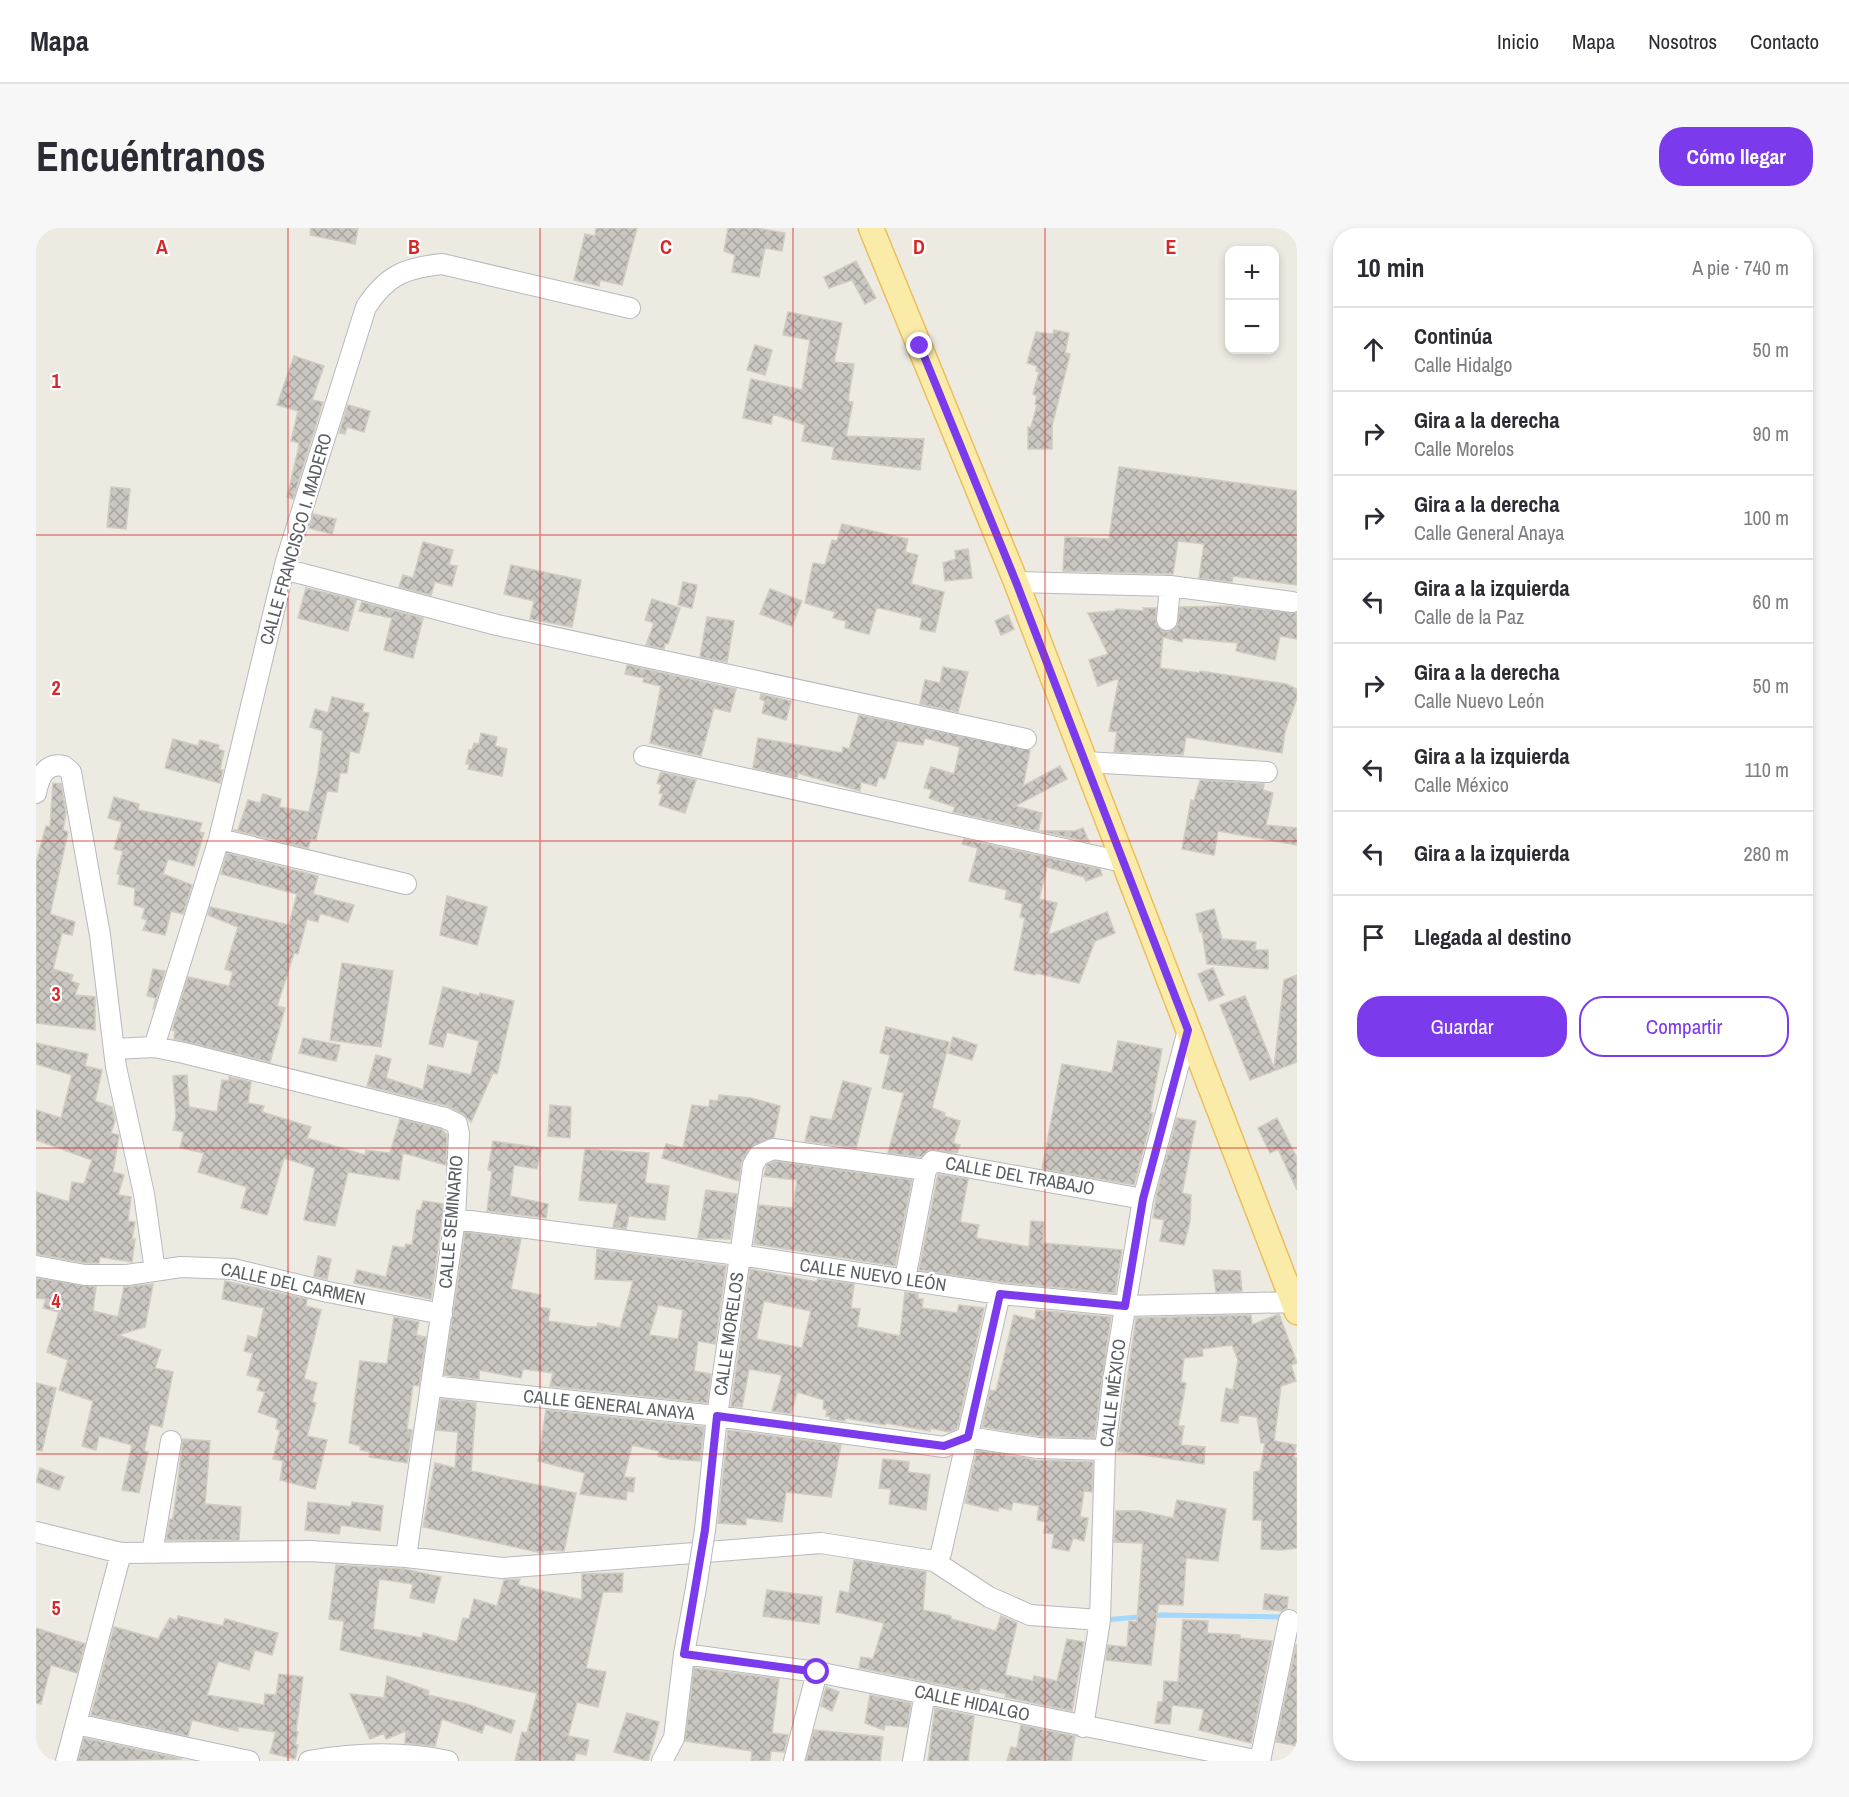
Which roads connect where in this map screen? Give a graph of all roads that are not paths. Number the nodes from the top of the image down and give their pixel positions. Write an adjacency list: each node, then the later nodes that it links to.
1 (871, 228): 4 (main road)
2 (630, 308): 3 (street, CALLE FRANCISCO I. MADERO)
3 (284, 569): 8 (street); 13 (street, CALLE FRANCISCO I. MADERO)
4 (1016, 582): 5 (street); 10 (main road)
5 (1170, 586): 6 (street); 7 (street)
6 (1292, 602)
7 (1167, 620)
8 (1026, 740)
9 (644, 756): 14 (street)
10 (1085, 762): 11 (street); 14 (main road)
11 (1267, 772)
12 (36, 793): 18 (street)
13 (219, 839): 15 (street); 17 (street, CALLE FRANCISCO I. MADERO)
14 (1123, 862): 16 (main road)
15 (406, 884)
16 (1188, 1030): 21 (street, CALLE MÉXICO); 29 (main road)
17 (154, 1047): 18 (street); 22 (street, CALLE SEMINARIO)
18 (114, 1049): 25 (street)
19 (759, 1155): 20 (street, CALLE DEL TRABAJO); 23 (street, CALLE MORELOS)
20 (926, 1170): 21 (street, CALLE DEL TRABAJO); 26 (street)
21 (1143, 1199): 28 (street, CALLE MÉXICO)
22 (455, 1219): 23 (street, CALLE NUEVO LEÓN); 30 (street, CALLE SEMINARIO)
23 (740, 1255): 26 (street, CALLE NUEVO LEÓN); 32 (street, CALLE MORELOS)
24 (36, 1266): 25 (street, CALLE DEL CARMEN)
25 (155, 1271): 30 (street, CALLE DEL CARMEN)
26 (905, 1280): 27 (street, CALLE NUEVO LEÓN)
27 (1000, 1294): 28 (street, CALLE NUEVO LEÓN); 33 (street)
28 (1125, 1306): 29 (street, CALLE NUEVO LEÓN); 35 (street, CALLE MÉXICO)
29 (1296, 1306)
30 (442, 1314): 31 (street, CALLE SEMINARIO)
31 (432, 1386): 32 (street, CALLE GENERAL ANAYA); 39 (street, CALLE SEMINARIO)
32 (717, 1416): 33 (street, CALLE GENERAL ANAYA); 43 (street, CALLE MORELOS, bridge)
33 (968, 1437): 35 (street, CALLE GENERAL ANAYA); 40 (street)
34 (171, 1441): 38 (street)
35 (1105, 1450): 41 (street, CALLE MÉXICO)
36 (36, 1532): 37 (street)
37 (121, 1552): 38 (street); 46 (street)
38 (152, 1553): 39 (street)
39 (406, 1557): 40 (street)
40 (934, 1561): 41 (street)
41 (1100, 1620): 47 (street, CALLE MÉXICO)
42 (1289, 1620): 55 (street)
43 (684, 1654): 44 (street, CALLE HIDALGO); 52 (street, CALLE MORELOS)
44 (817, 1672): 45 (street, CALLE HIDALGO); 53 (street)
45 (925, 1693): 47 (street, CALLE HIDALGO); 54 (street)
46 (76, 1724): 48 (street); 49 (street)
47 (1083, 1727): 55 (street, CALLE HIDALGO)
48 (66, 1761)
49 (249, 1761)
50 (309, 1761): 51 (street)
51 (448, 1761)
52 (662, 1761)
53 (794, 1761)
54 (913, 1761)
55 (1260, 1761)

